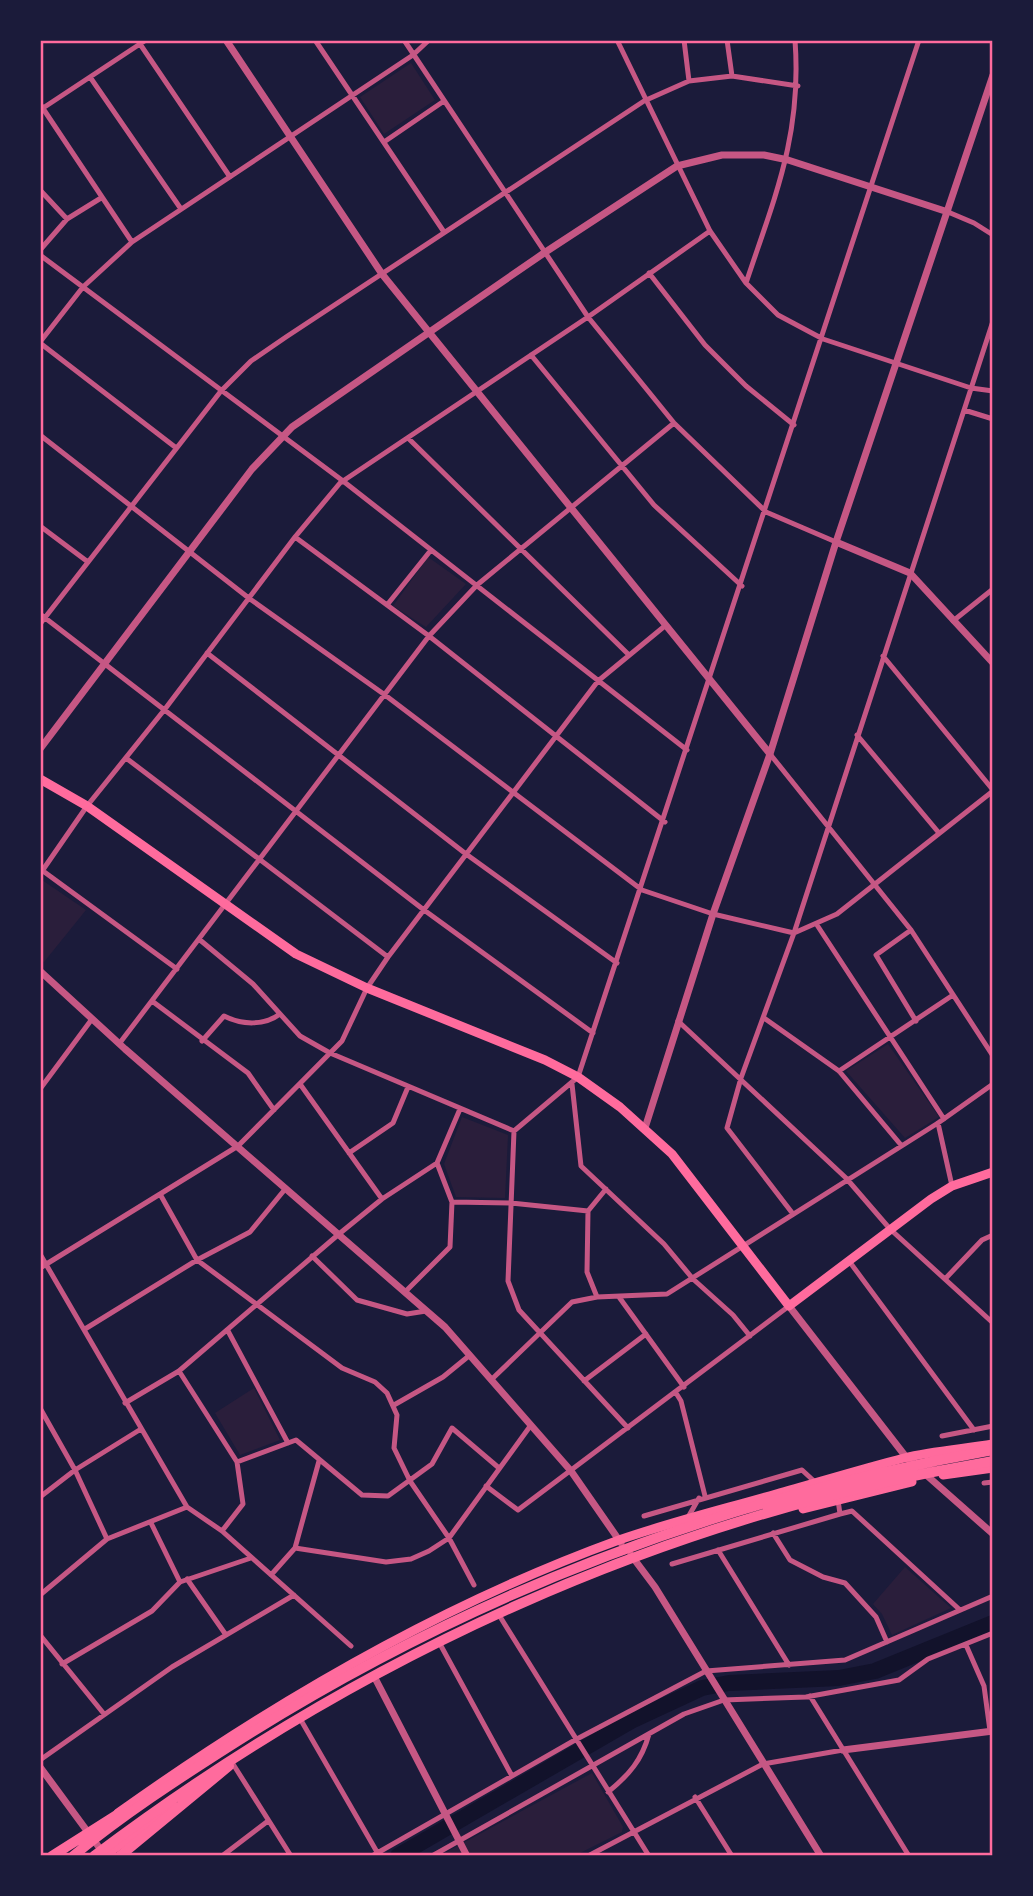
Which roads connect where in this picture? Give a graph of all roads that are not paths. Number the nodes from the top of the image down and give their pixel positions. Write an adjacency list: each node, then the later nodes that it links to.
1 (226, 40): 21 (street)
2 (315, 40): 17 (street)
3 (404, 40): 11 (street)
4 (429, 40): 11 (street)
5 (617, 40): 19 (street)
6 (684, 40): 15 (street)
7 (727, 40): 13 (street)
8 (795, 40): 16 (street)
9 (919, 40): 26 (street)
10 (143, 42): 14 (street); 25 (street)
11 (413, 55): 17 (street); 18 (street)
12 (993, 75): 31 (street)
13 (732, 76): 15 (street); 16 (street)
14 (90, 77): 20 (street); 30 (street)
15 (689, 81): 19 (street)
16 (798, 86): 23 (street)
17 (352, 95): 21 (street); 22 (street)
18 (444, 101): 22 (street); 28 (street)
19 (644, 101): 24 (street); 28 (street)
20 (41, 108): 29 (street)
21 (291, 137): 25 (street); 40 (street)
22 (384, 142): 34 (street)
23 (788, 160): 24 (street); 26 (street); 41 (street)
24 (677, 166): 33 (street); 38 (street)
25 (230, 177): 30 (street)
26 (873, 189): 31 (street); 46 (street)
27 (40, 190): 32 (street)
28 (504, 192): 34 (street); 38 (street)
29 (101, 198): 32 (street); 36 (street)
30 (181, 209): 36 (street)
31 (948, 212): 35 (street); 49 (street)
32 (67, 219): 37 (street)
33 (710, 231): 39 (street); 41 (street)
34 (444, 232): 40 (street)
35 (993, 235)
36 (132, 242): 42 (street)
37 (40, 252): 42 (street)
38 (544, 253): 43 (street); 45 (street)
39 (649, 273): 43 (street); 57 (street)
40 (382, 274): 45 (street); 52 (street)
41 (746, 283): 46 (street)
42 (83, 287): 47 (street); 52 (street)
43 (588, 317): 48 (street); 56 (street)
44 (993, 321): 50 (street)
45 (429, 333): 53 (street); 59 (street)
46 (823, 339): 49 (street); 57 (street)
47 (40, 342): 61 (street)
48 (531, 355): 53 (street); 62 (street)
49 (897, 362): 50 (street); 69 (street)
50 (971, 388): 51 (street); 54 (street)
51 (993, 390)
52 (221, 391): 59 (street); 61 (street)
53 (476, 391): 60 (street); 65 (street)
54 (964, 410): 55 (street); 74 (street)
55 (993, 419)
56 (674, 423): 62 (street); 66 (street)
57 (794, 425): 66 (street)
58 (40, 435): 64 (street)
59 (282, 437): 63 (street); 70 (street)
60 (408, 438): 63 (street); 72 (street)
61 (175, 447): 64 (street)
62 (622, 467): 65 (street); 76 (street)
63 (343, 481): 68 (street); 71 (street)
64 (132, 505): 70 (street); 73 (street)
65 (571, 509): 72 (street); 82 (street)
66 (766, 512): 69 (street); 76 (street)
67 (40, 526): 73 (street)
68 (295, 537): 78 (street); 79 (street)
69 (836, 542): 74 (street); 97 (street)
70 (191, 550): 78 (street); 87 (street)
71 (431, 550): 75 (street); 79 (street)
72 (520, 550): 75 (street); 85 (street)
73 (88, 562): 80 (street)
74 (910, 573): 81 (street); 86 (street)
75 (477, 585): 83 (street); 90 (street)
76 (742, 586): 89 (street)
77 (993, 589): 81 (street)
78 (250, 599): 84 (street); 91 (street)
79 (387, 606): 83 (street)
80 (42, 619): 87 (street)
81 (954, 621): 88 (street)
82 (666, 625): 85 (street); 89 (street)
83 (429, 636): 91 (street); 94 (street)
84 (207, 653): 92 (street); 98 (street)
85 (628, 654): 90 (street)
86 (883, 656): 93 (street); 101 (street)
87 (104, 662): 92 (street); 95 (street)
88 (993, 663)
89 (711, 680): 96 (street); 97 (street)
90 (598, 681): 94 (street); 96 (street)
91 (385, 695): 98 (street); 102 (street)
92 (165, 709): 99 (street); 104 (street)
93 (858, 735): 106 (street); 107 (street)
94 (556, 736): 102 (street); 105 (street)
95 (40, 749)
96 (687, 750): 105 (street)
97 (770, 754): 106 (street); 115 (street)
98 (338, 755): 104 (street); 108 (street)
99 (126, 758): 103 (street); 109 (street)
100 (40, 779): 103 (main road)
101 (993, 790): 107 (street)
102 (513, 794): 108 (street); 112 (street)
103 (87, 806): 110 (street); 113 (main road)
104 (295, 811): 109 (street); 114 (street)
105 (665, 822): 112 (street)
106 (828, 825): 111 (street); 118 (street)
107 (939, 833): 111 (street)
108 (466, 854): 114 (street); 121 (street)
109 (261, 858): 113 (street); 120 (street)
110 (41, 872): 122 (street)
111 (875, 884): 116 (street); 117 (street)
112 (642, 890): 115 (street); 121 (street)
113 (225, 904): 119 (street); 124 (main road)
114 (424, 909): 120 (street); 132 (street)
115 (713, 914): 118 (street); 130 (street)
116 (817, 925): 118 (street); 133 (street)
117 (911, 930): 125 (street); 131 (street)
118 (794, 933): 128 (street)
119 (200, 940): 122 (street); 127 (street)
120 (388, 957): 124 (street)
121 (617, 963): 132 (street)
122 (177, 969): 126 (street)
123 (40, 971): 129 (street)
124 (367, 988): 136 (street); 140 (main road)
125 (953, 995): 131 (street); 137 (street)
126 (152, 1001): 134 (street); 135 (street)
127 (280, 1014): 134 (street); 136 (street)
128 (765, 1018): 138 (street); 139 (street)
129 (92, 1019): 135 (street); 141 (street)
130 (678, 1021): 139 (street); 148 (street)
131 (916, 1021): 133 (street)
132 (593, 1033): 140 (street)
133 (891, 1038): 138 (street); 147 (street)
134 (202, 1041): 146 (street)
135 (119, 1044): 151 (street)
136 (330, 1053): 142 (street); 144 (street)
137 (993, 1056)
138 (839, 1071): 150 (street)
139 (741, 1078): 155 (street); 164 (street)
140 (575, 1081): 148 (main road); 149 (street); 158 (street)
141 (42, 1084)
142 (300, 1084): 146 (street); 152 (street)
143 (993, 1084): 147 (street)
144 (408, 1087): 145 (street); 152 (street)
145 (460, 1109): 149 (street); 153 (street)
146 (274, 1110): 151 (street)
147 (941, 1121): 150 (street); 156 (street)
148 (645, 1128): 168 (main road)
149 (514, 1131): 162 (street)
150 (901, 1145): 155 (street)
151 (238, 1146): 157 (street); 159 (street)
152 (349, 1153): 160 (street)
153 (437, 1163): 160 (street); 161 (street)
154 (993, 1172): 156 (main road)
155 (846, 1178): 164 (street); 165 (street)
156 (951, 1186): 165 (main road)
157 (286, 1188): 166 (street); 171 (street)
158 (606, 1189): 163 (street); 174 (street)
159 (160, 1194): 171 (street); 173 (street)
160 (382, 1199): 166 (street)
161 (452, 1202): 162 (street); 176 (street)
162 (511, 1203): 163 (street); 185 (street)
163 (588, 1211): 177 (street)
164 (793, 1214): 168 (street)
165 (890, 1229): 172 (main road); 175 (street)
166 (339, 1234): 170 (street); 176 (street)
167 (993, 1236): 175 (street)
168 (744, 1248): 174 (street); 180 (main road)
169 (40, 1254): 173 (street)
170 (312, 1256): 179 (street); 181 (street)
171 (197, 1260): 179 (street); 183 (street)
172 (849, 1261): 180 (main road); 201 (street)
173 (43, 1266): 183 (street)
174 (693, 1279): 178 (street); 187 (street)
175 (945, 1279): 182 (street)
176 (405, 1292): 181 (street)
177 (597, 1297): 178 (street); 185 (street)
178 (619, 1297): 186 (street)
179 (255, 1303): 184 (street); 195 (street)
180 (789, 1306): 187 (street); 206 (street)
181 (426, 1311): 188 (street)
182 (993, 1323)
183 (85, 1329): 194 (street)
184 (228, 1331): 189 (street); 203 (street)
185 (542, 1332): 190 (street); 191 (street)
186 (646, 1334): 191 (street); 192 (street)
187 (750, 1336): 192 (street)
188 (470, 1355): 190 (street); 195 (street)
189 (179, 1371): 194 (street); 209 (street)
190 (491, 1380): 197 (street)
191 (584, 1381): 199 (street)
192 (684, 1387): 193 (street)
193 (676, 1393): 199 (street); 221 (street)
194 (125, 1403): 200 (street)
195 (394, 1405): 215 (street)
196 (40, 1408): 212 (street)
197 (531, 1425): 210 (street); 213 (street)
198 (993, 1426): 201 (street)
199 (628, 1428): 213 (street)
200 (141, 1429): 212 (street); 223 (street)
201 (974, 1430): 202 (street)
202 (942, 1436)
203 (288, 1443): 207 (street); 209 (street)
204 (993, 1444): 206 (main road)
205 (993, 1450): 273 (highway)
206 (906, 1457): 214 (street); 217 (main road)
207 (319, 1461): 215 (street); 234 (street)
208 (993, 1461): 268 (highway)
209 (237, 1462): 228 (street)
210 (499, 1468): 215 (street); 219 (street)
211 (993, 1468): 214 (main road)
212 (75, 1470): 220 (street); 232 (street)
213 (571, 1471): 219 (street); 233 (street)
214 (929, 1478): 222 (main road); 230 (street)
215 (410, 1481): 231 (street)
216 (993, 1482): 218 (street)
217 (816, 1483): 221 (street); 226 (main road)
218 (984, 1483)
219 (486, 1486): 231 (street)
220 (40, 1497)
221 (702, 1497): 225 (street); 226 (street)
222 (838, 1500): 224 (street); 237 (main road)
223 (187, 1507): 227 (street); 228 (street)
224 (840, 1514): 229 (street); 246 (street)
225 (644, 1516)
226 (687, 1519): 233 (main road)
227 (151, 1523): 232 (street); 241 (street)
228 (222, 1531): 236 (street)
229 (773, 1533): 235 (street); 251 (street)
230 (993, 1534)
231 (449, 1538): 234 (street); 242 (street)
232 (107, 1539): 243 (street)
233 (619, 1541): 237 (street); 282 (main road)
234 (295, 1548): 239 (street)
235 (718, 1550): 238 (street); 256 (street)
236 (251, 1558): 239 (street); 240 (street)
237 (635, 1560): 247 (main road); 257 (street)
238 (671, 1564)
239 (271, 1575): 244 (street)
240 (187, 1579): 241 (street); 250 (street)
241 (180, 1582): 255 (street)
242 (474, 1585)
243 (40, 1595)
244 (294, 1595): 250 (street); 254 (street)
245 (993, 1596): 246 (street)
246 (960, 1610): 251 (street)
247 (499, 1615): 252 (main road); 267 (street)
248 (993, 1633): 253 (street)
249 (40, 1635): 255 (street)
250 (226, 1635): 263 (street)
251 (887, 1642): 256 (street)
252 (440, 1644): 258 (main road); 276 (street)
253 (966, 1645): 260 (street); 261 (street)
254 (351, 1646)
255 (62, 1664): 263 (street)
256 (789, 1664): 257 (street)
257 (707, 1673): 262 (street); 267 (street)
258 (376, 1680): 264 (main road); 279 (street)
259 (993, 1685): 260 (street)
260 (984, 1686): 265 (street)
261 (810, 1696): 262 (street); 269 (street)
262 (723, 1699): 266 (street); 272 (street)
263 (104, 1714): 270 (street)
264 (302, 1721): 271 (main road); 284 (street)
265 (991, 1731): 269 (street)
266 (649, 1734): 274 (street); 277 (street)
267 (576, 1742): 274 (street); 276 (street)
268 (256, 1743): 288 (highway); 290 (highway)
269 (843, 1750): 272 (street); 299 (street)
270 (40, 1759)
271 (233, 1764): 280 (street); 289 (main road)
272 (763, 1764): 278 (street); 298 (street)
273 (199, 1765): 285 (highway); 287 (highway)
274 (590, 1765): 277 (street); 283 (street)
275 (40, 1767): 282 (street)
276 (512, 1776): 279 (street)
277 (608, 1792): 281 (street)
278 (695, 1797): 281 (street); 297 (street)
279 (446, 1815): 283 (street); 284 (street)
280 (268, 1821): 291 (street); 292 (street)
281 (634, 1830): 295 (street); 296 (street)
282 (89, 1834): 286 (main road); 289 (street)
283 (458, 1838): 293 (street); 294 (street)
284 (374, 1854)
285 (52, 1856)
286 (61, 1856)
287 (73, 1856)
288 (94, 1856)
289 (105, 1856)
290 (120, 1856)
291 (222, 1856)
292 (291, 1856)
293 (432, 1856)
294 (467, 1856)
295 (588, 1856)
296 (649, 1856)
297 (732, 1856)
298 (821, 1856)
299 (909, 1856)

